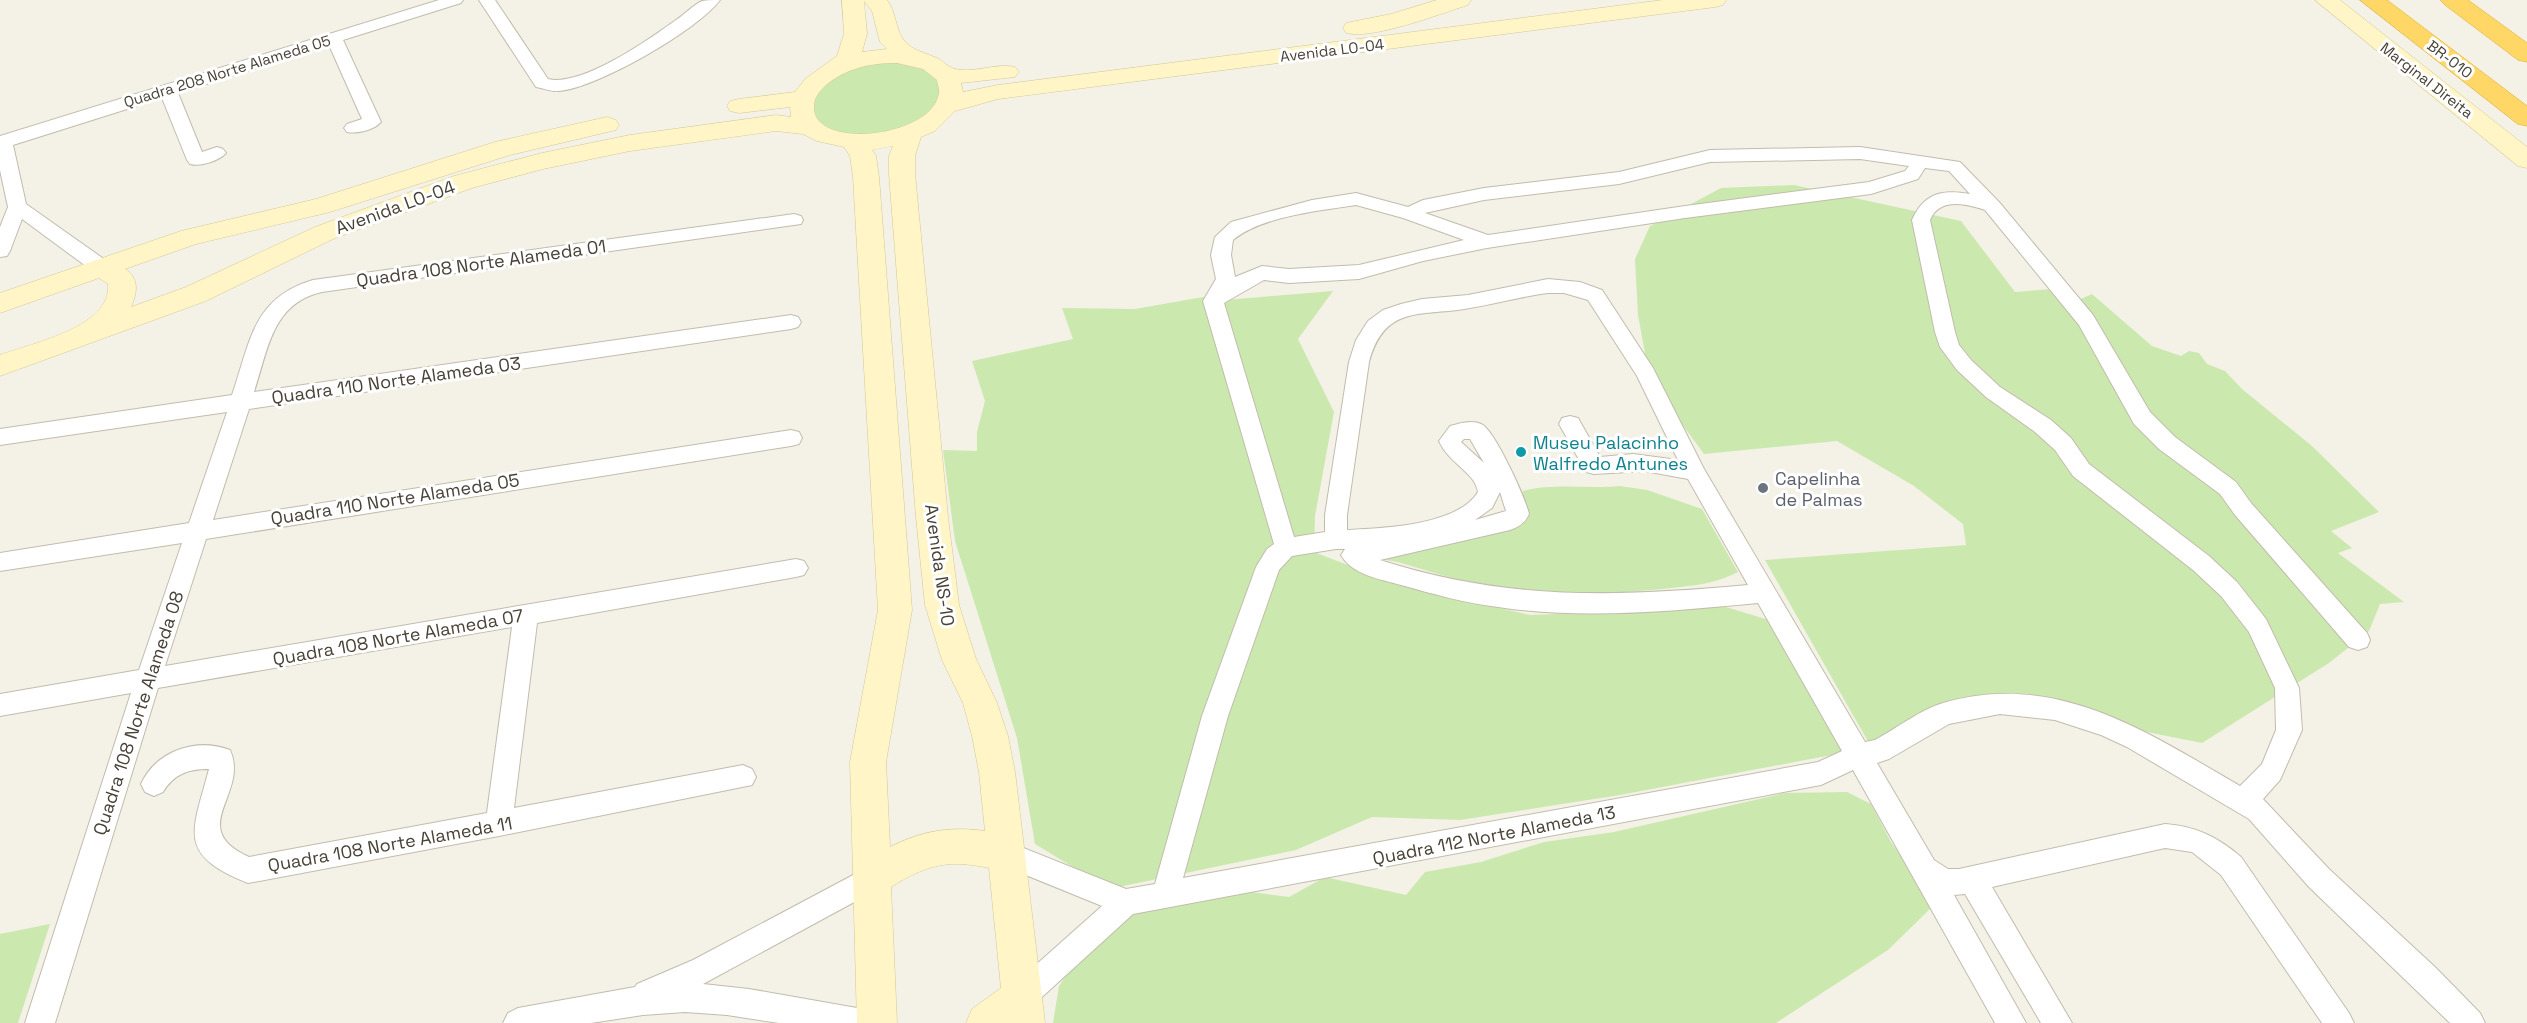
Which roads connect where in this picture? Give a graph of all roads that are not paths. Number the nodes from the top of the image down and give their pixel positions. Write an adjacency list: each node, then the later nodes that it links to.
1 (455, 0): 14 (street, Quadra 208 Norte Alameda 05)
2 (487, 0): 3 (street)
3 (712, 0)
4 (853, 0): 17 (street)
5 (875, 0): 16 (street)
6 (1460, 0): 18 (street, Avenida LO-04)
7 (1554, 0): 13 (street)
8 (1715, 0): 12 (street, Avenida LO-04)
9 (2326, 0): 29 (street, Marginal Direita)
10 (2372, 0): 22 (highway, BR-010)
11 (2463, 3): 15 (highway)
12 (1639, 5): 13 (street, Avenida LO-04)
13 (1582, 17): 21 (street, Avenida LO-04)
14 (334, 38): 19 (street, Quadra 208 Norte Alameda 05); 24 (street)
15 (2527, 55)
16 (913, 58): 17 (street); 18 (street)
17 (843, 64): 20 (street)
18 (945, 74): 21 (street)
19 (168, 90): 26 (street, Quadra 208 Norte Alameda 05); 28 (street)
20 (804, 98): 23 (street); 37 (street, Avenida LO-04)
21 (949, 105): 25 (street)
22 (2527, 118)
23 (810, 127): 27 (street); 41 (street, Avenida LO-04)
24 (353, 128)
25 (909, 135): 27 (street); 64 (street, Avenida NS-10)
26 (2, 142): 32 (street)
27 (853, 142): 66 (street)
28 (217, 153)
29 (2527, 160)
30 (1920, 162): 31 (street); 33 (street); 35 (street)
31 (1992, 206): 56 (street); 62 (street)
32 (17, 207): 36 (street); 37 (street)
33 (1410, 213): 35 (street); 38 (street)
34 (794, 220): 43 (street, Quadra 108 Norte Alameda 01)
35 (1487, 242): 38 (street)
36 (0, 250)
37 (101, 267): 39 (street, Avenida LO-04); 41 (street)
38 (1213, 301): 50 (street)
39 (0, 303)
40 (791, 322): 43 (street, Quadra 110 Norte Alameda 03)
41 (95, 332): 42 (street, Avenida LO-04)
42 (0, 366)
43 (240, 404): 45 (street, Quadra 110 Norte Alameda 03); 48 (street, Quadra 108 Norte Alameda 08)
44 (1570, 424): 47 (street)
45 (0, 437)
46 (791, 438): 48 (street, Quadra 110 Norte Alameda 05)
47 (1695, 472): 49 (street); 54 (street)
48 (198, 530): 52 (street, Quadra 110 Norte Alameda 05); 57 (street, Quadra 108 Norte Alameda 08)
49 (1336, 540): 50 (street); 51 (street); 51 (street)
50 (1286, 547): 68 (street)
51 (1357, 559): 54 (street)
52 (0, 562)
53 (796, 568): 55 (street, Quadra 108 Norte Alameda 07)
54 (1764, 593): 59 (street)
55 (526, 615): 57 (street, Quadra 108 Norte Alameda 07); 63 (street)
56 (2358, 640)
57 (148, 680): 58 (street, Quadra 108 Norte Alameda 07); 72 (street, Quadra 108 Norte Alameda 08)
58 (0, 705)
59 (1859, 756): 62 (street, Quadra 112 Norte Alameda 13); 65 (street); 68 (street, Quadra 112 Norte Alameda 13)
60 (743, 777): 63 (street, Quadra 108 Norte Alameda 11)
61 (154, 784): 63 (street, Quadra 108 Norte Alameda 11)
62 (2242, 801): 80 (street, Quadra 112 Norte Alameda 13)
63 (500, 824)
64 (1006, 854): 66 (street); 69 (street); 71 (street, Avenida NS-10)
65 (1924, 869): 67 (street); 77 (street)
66 (872, 878): 70 (street); 75 (street)
67 (1972, 879): 78 (street); 79 (street)
68 (1165, 895): 69 (street, Quadra 112 Norte Alameda 13)
69 (1126, 902): 71 (street)
70 (631, 1000): 73 (street); 74 (street)
71 (1023, 1010): 76 (street)
72 (40, 1023)
73 (518, 1023)
74 (857, 1023)
75 (877, 1023)
76 (986, 1023)
77 (2011, 1023)
78 (2057, 1023)
79 (2338, 1023)
80 (2470, 1023)

